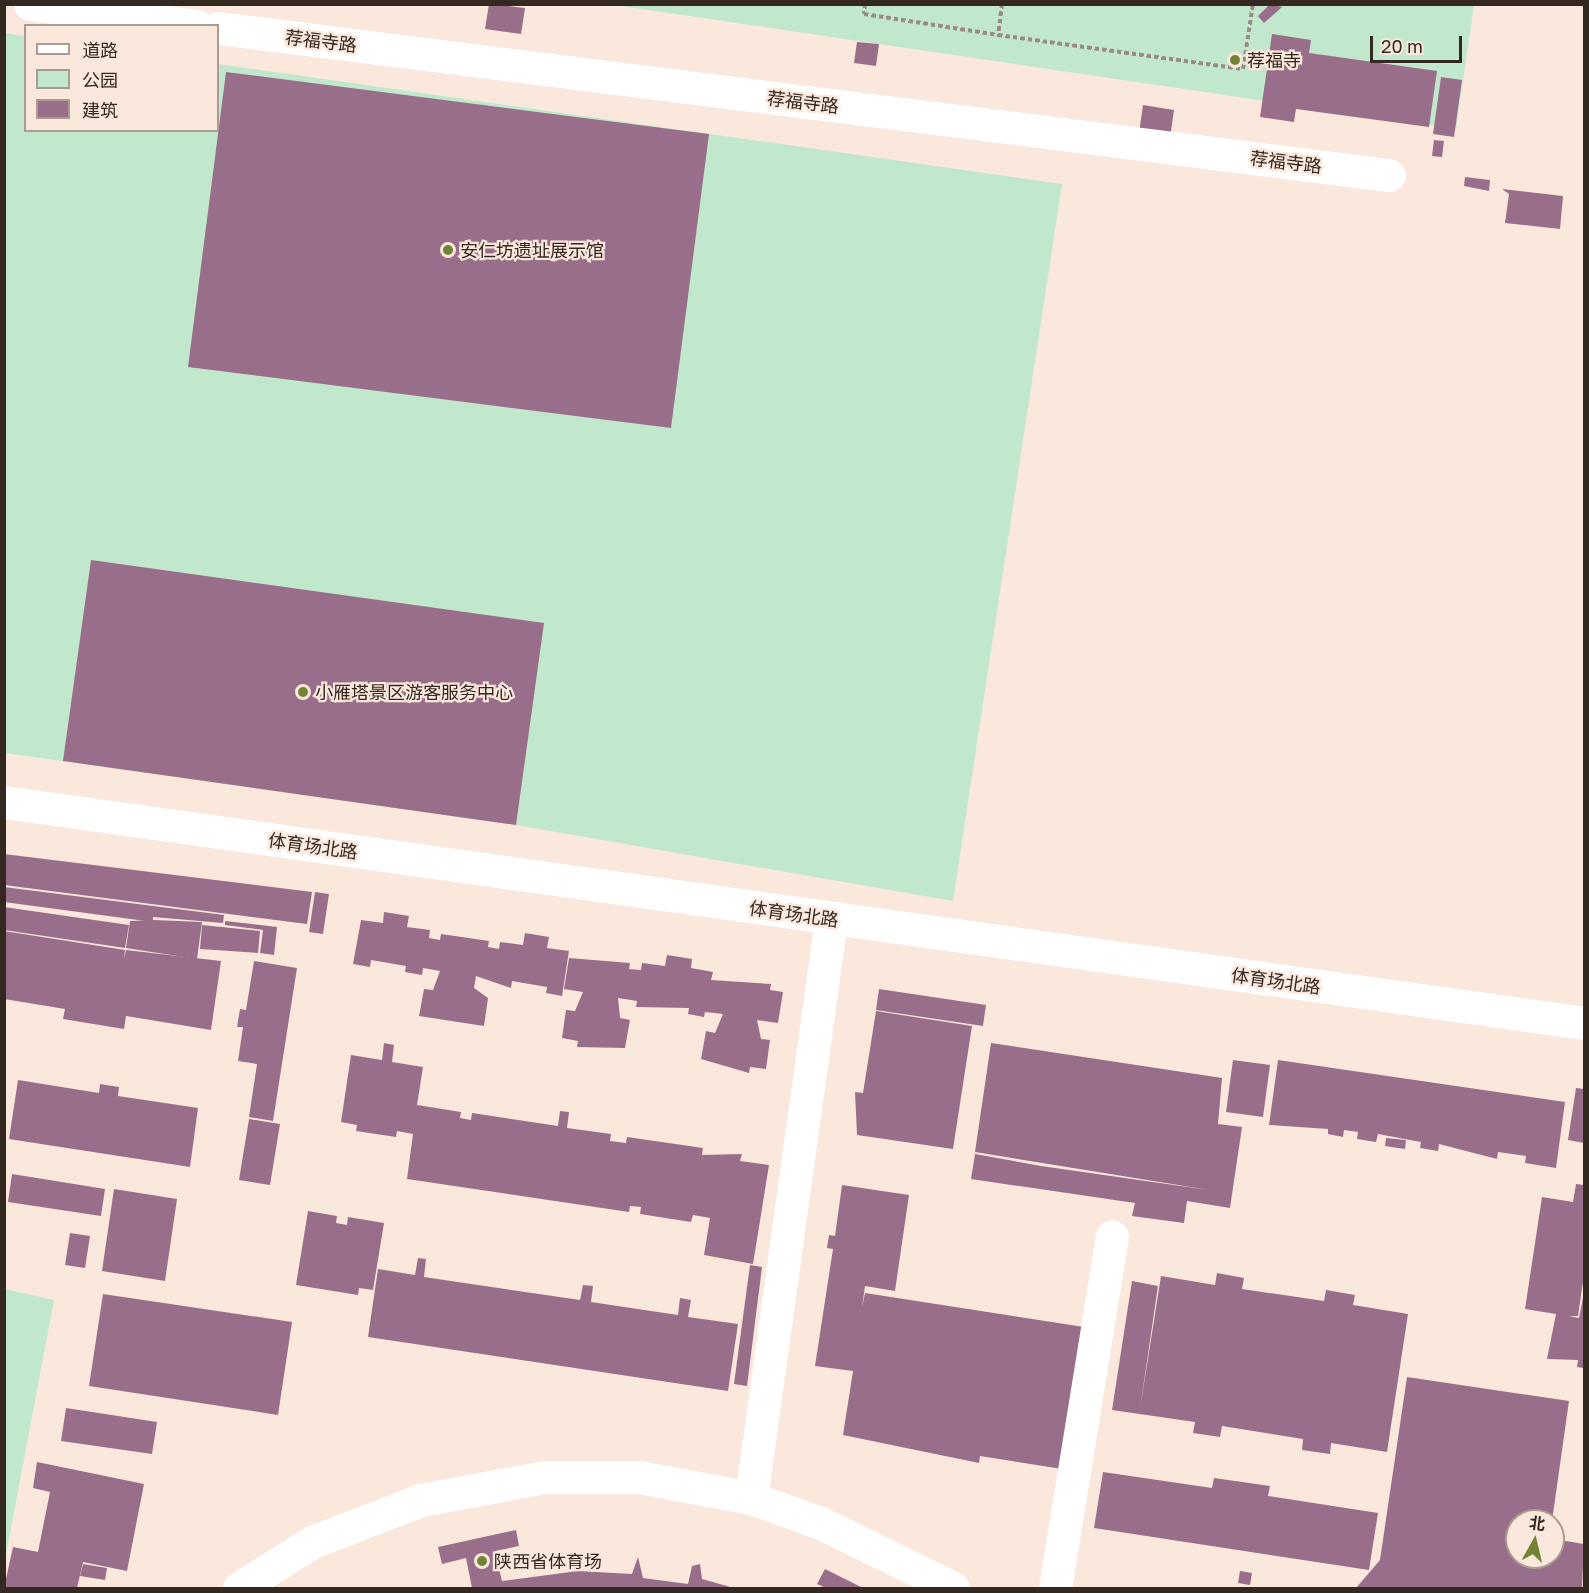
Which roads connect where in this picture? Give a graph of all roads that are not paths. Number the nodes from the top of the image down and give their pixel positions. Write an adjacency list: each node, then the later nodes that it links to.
1 (30, 4): 2 (street)
2 (182, 24)
3 (219, 28): 4 (street, 荐福寺路)
4 (1389, 175)
5 (4, 802): 6 (street, 体育场北路)
6 (831, 920): 7 (street, 体育场北路); 9 (street)
7 (1584, 1023)
8 (1112, 1237): 12 (street)
9 (751, 1497): 10 (street); 11 (street)
10 (239, 1588)
11 (953, 1588)
12 (1054, 1588)

